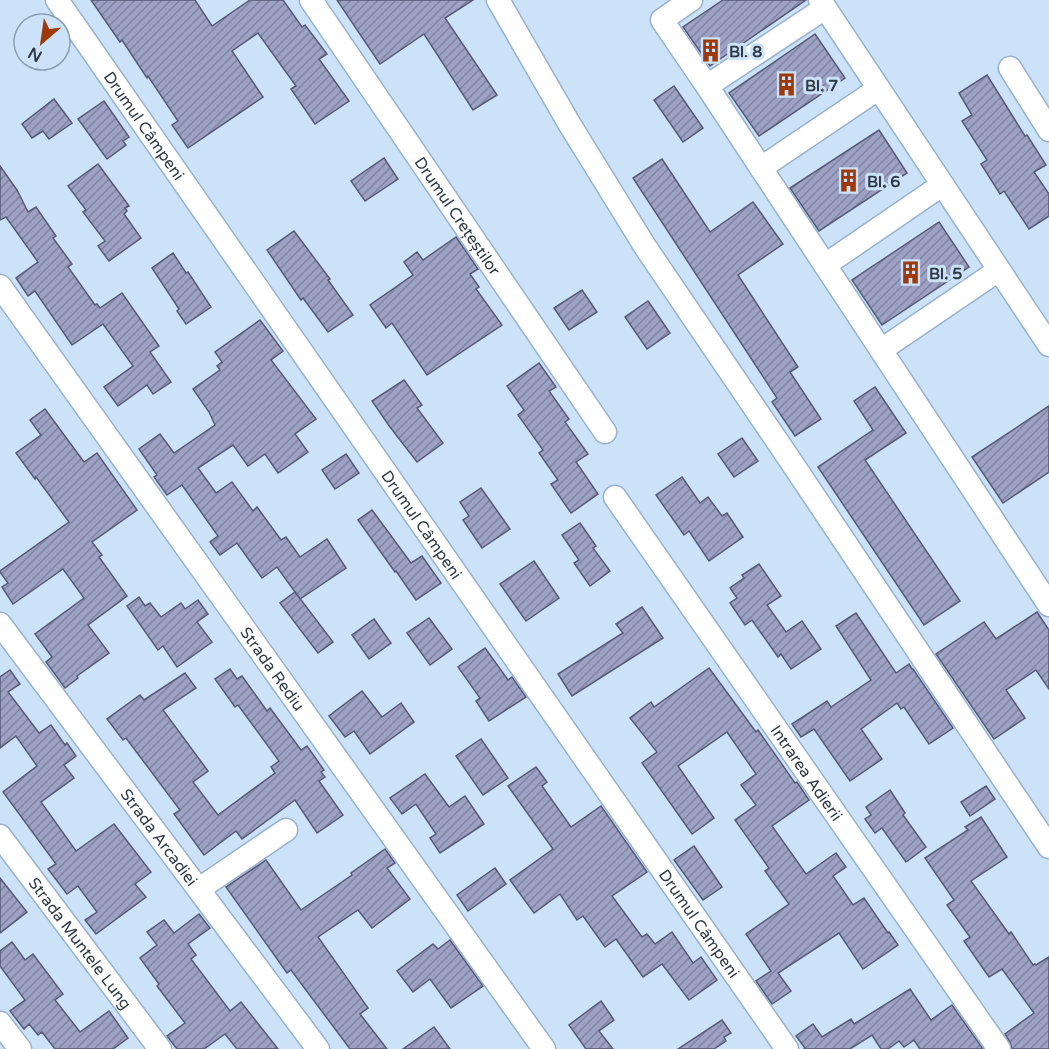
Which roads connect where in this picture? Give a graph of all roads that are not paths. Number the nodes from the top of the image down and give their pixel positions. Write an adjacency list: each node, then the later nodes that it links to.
1 (57, 0): 30 (street, Drumul Câmpeni)
2 (311, 0): 17 (street, Drumul Crețeștilor)
3 (498, 0): 23 (street)
4 (691, 0): 7 (street)
5 (822, 4): 7 (street); 8 (street)
6 (1010, 68): 9 (street)
7 (707, 86): 10 (street)
8 (878, 89): 10 (street); 11 (street)
9 (1049, 130)
10 (761, 168): 12 (street)
11 (942, 185): 12 (street); 13 (street)
12 (825, 265): 16 (street)
13 (999, 270): 15 (street); 16 (street)
14 (0, 286): 29 (street, Strada Rediu)
15 (1049, 345)
16 (881, 350): 19 (street)
17 (605, 432)
18 (615, 497): 31 (street, Intrarea Adierii)
19 (1049, 605)
20 (0, 624): 24 (street, Strada Arcadiei)
21 (286, 830): 24 (street)
22 (0, 836): 27 (street, Strada Muntele Lung)
23 (1049, 847)
24 (199, 889): 28 (street, Strada Arcadiei)
25 (0, 1023): 26 (street)
26 (20, 1049)
27 (160, 1049)
28 (318, 1049)
29 (544, 1049)
30 (787, 1049)
31 (999, 1049)

